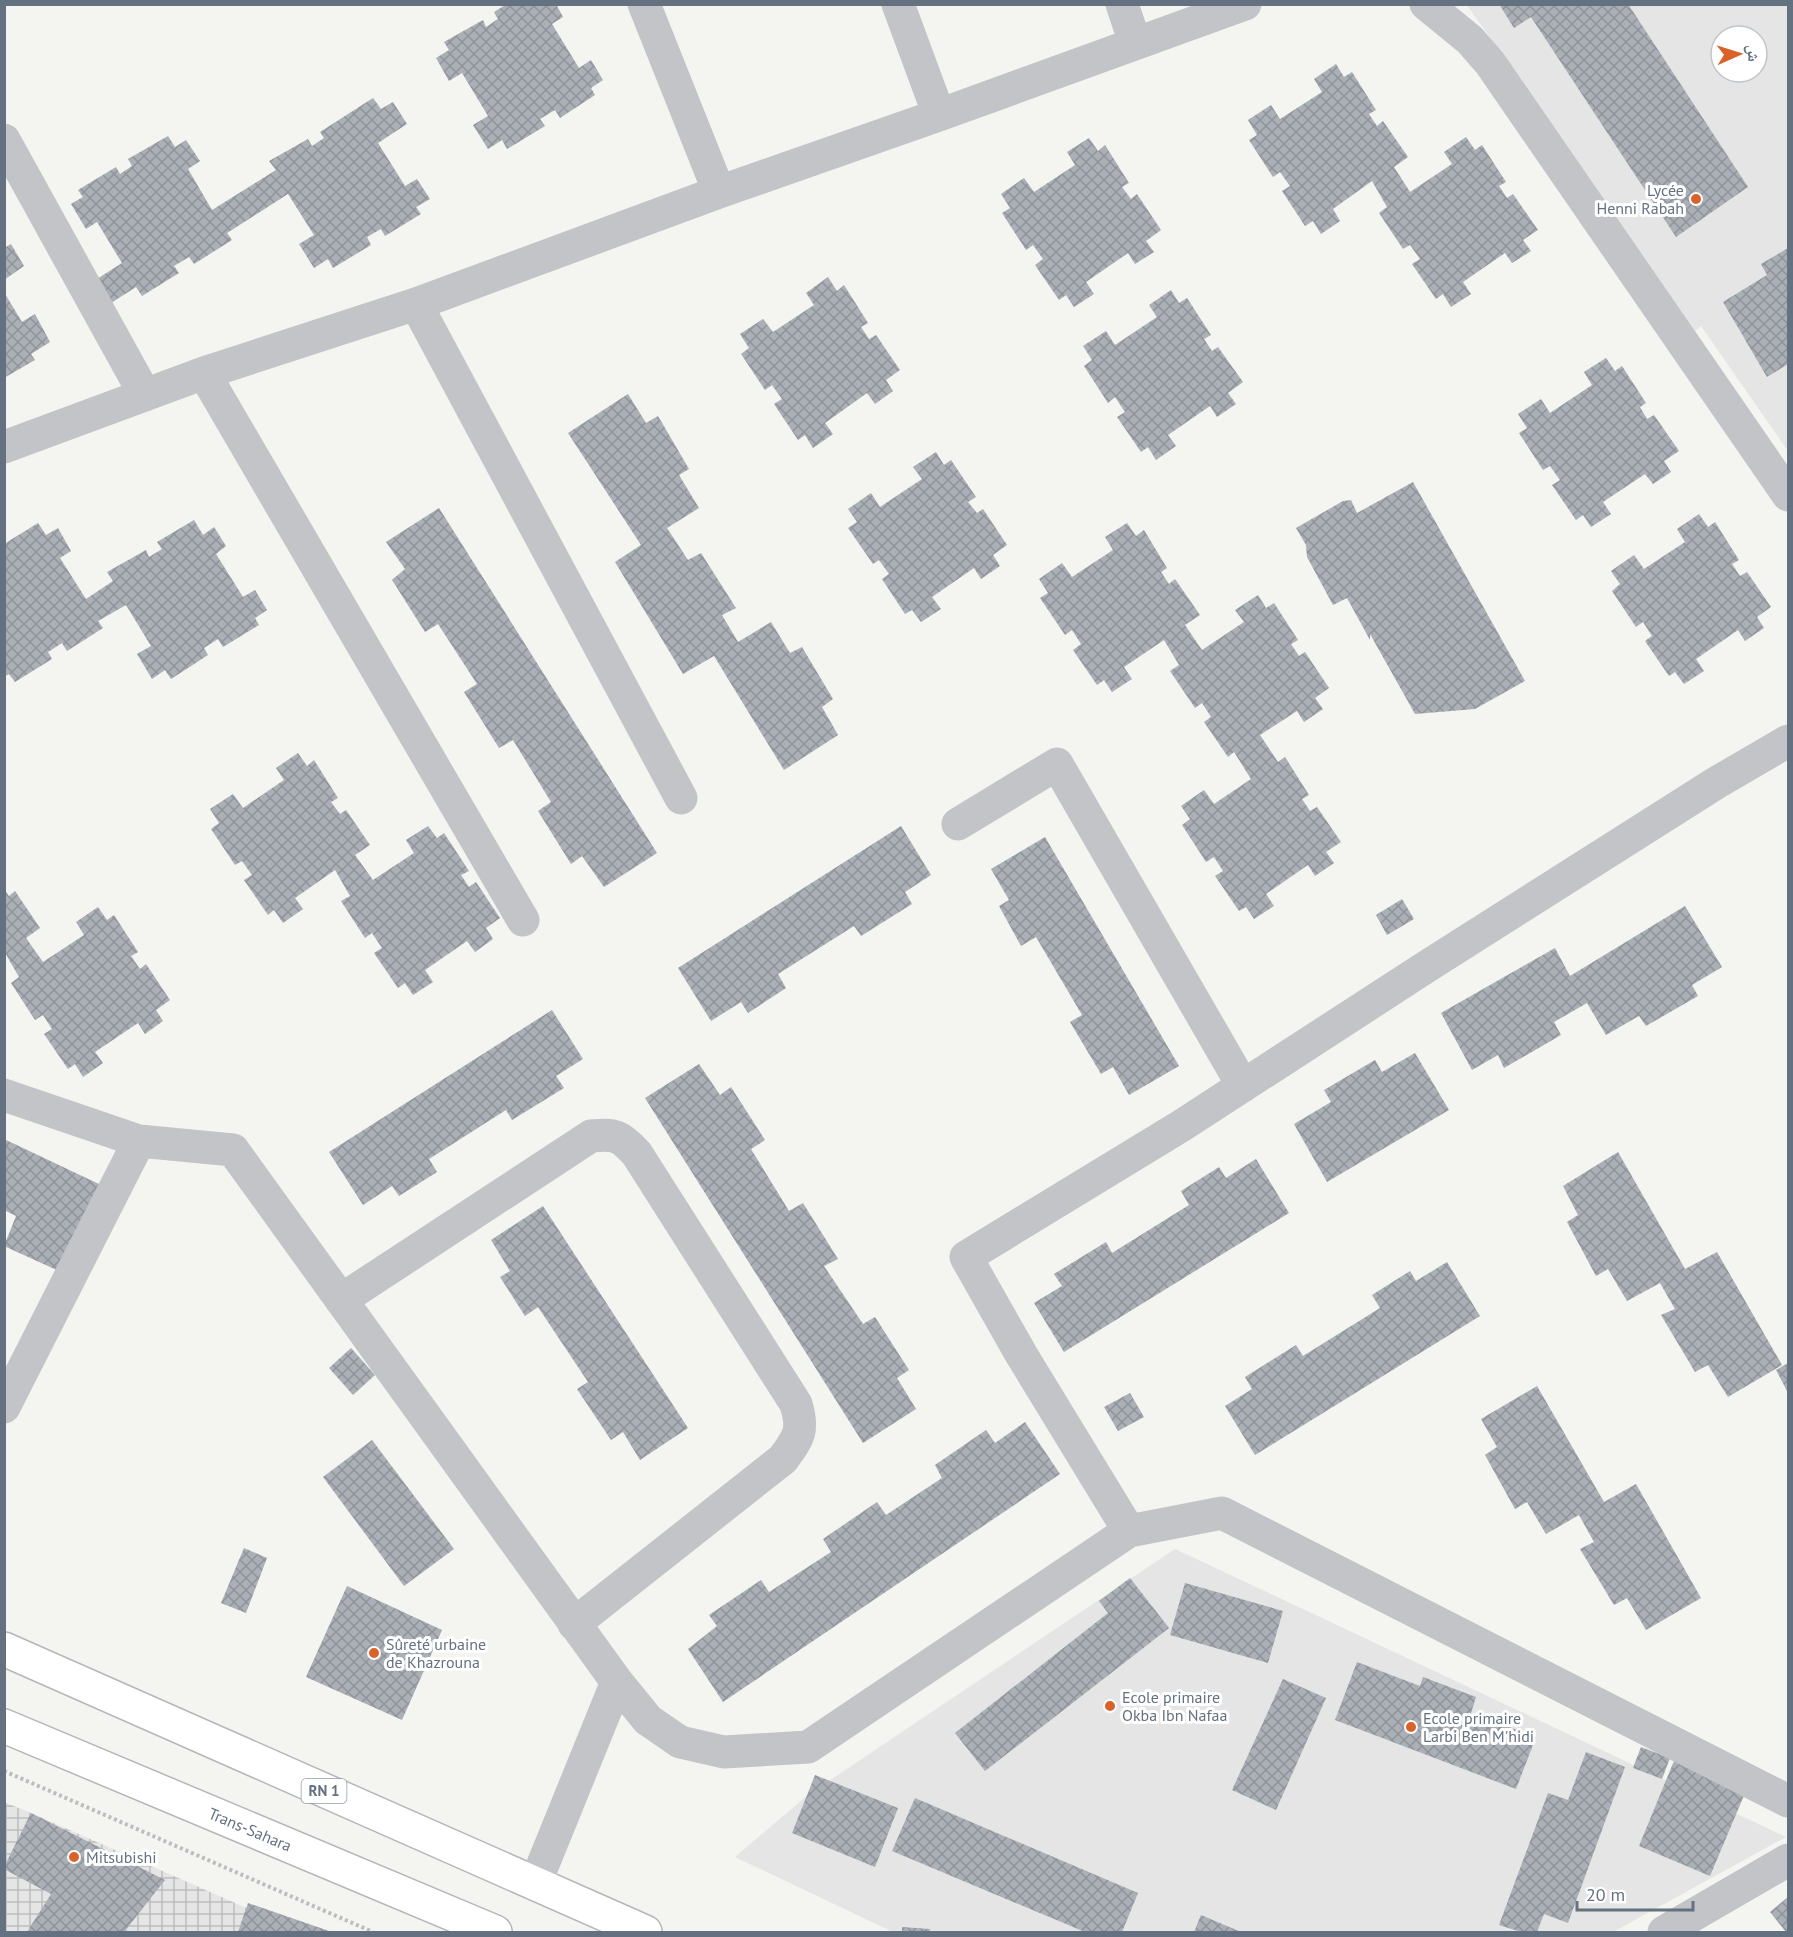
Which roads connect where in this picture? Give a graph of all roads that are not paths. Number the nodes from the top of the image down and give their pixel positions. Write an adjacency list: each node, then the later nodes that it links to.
1 (644, 4): 9 (street)
2 (898, 4): 7 (street)
3 (1122, 4): 6 (street)
4 (1245, 4): 6 (street)
5 (1426, 4): 14 (street)
6 (1136, 43): 7 (street)
7 (939, 115): 9 (street)
8 (4, 140): 12 (street)
9 (719, 192): 10 (street)
10 (416, 304): 11 (street); 16 (street)
11 (204, 372): 12 (street); 18 (street)
12 (145, 395): 13 (street)
13 (4, 447)
14 (1788, 495)
15 (1788, 741): 19 (street)
16 (681, 798)
17 (958, 824): 19 (street)
18 (523, 920)
19 (1243, 1086): 24 (street)
20 (4, 1095): 21 (street)
21 (139, 1140): 22 (street); 23 (street)
22 (340, 1300): 25 (street); 25 (street)
23 (4, 1407)
24 (1128, 1531): 27 (street); 29 (street)
25 (574, 1624): 27 (street)
26 (4, 1649): 31 (highway, RN 1)
27 (617, 1682): 31 (street)
28 (4, 1726): 32 (highway, Trans-Sahara)
29 (1788, 1801)
30 (1788, 1860): 34 (street)
31 (535, 1884): 33 (highway, RN 1)
32 (495, 1932)
33 (645, 1932)
34 (1664, 1932)

